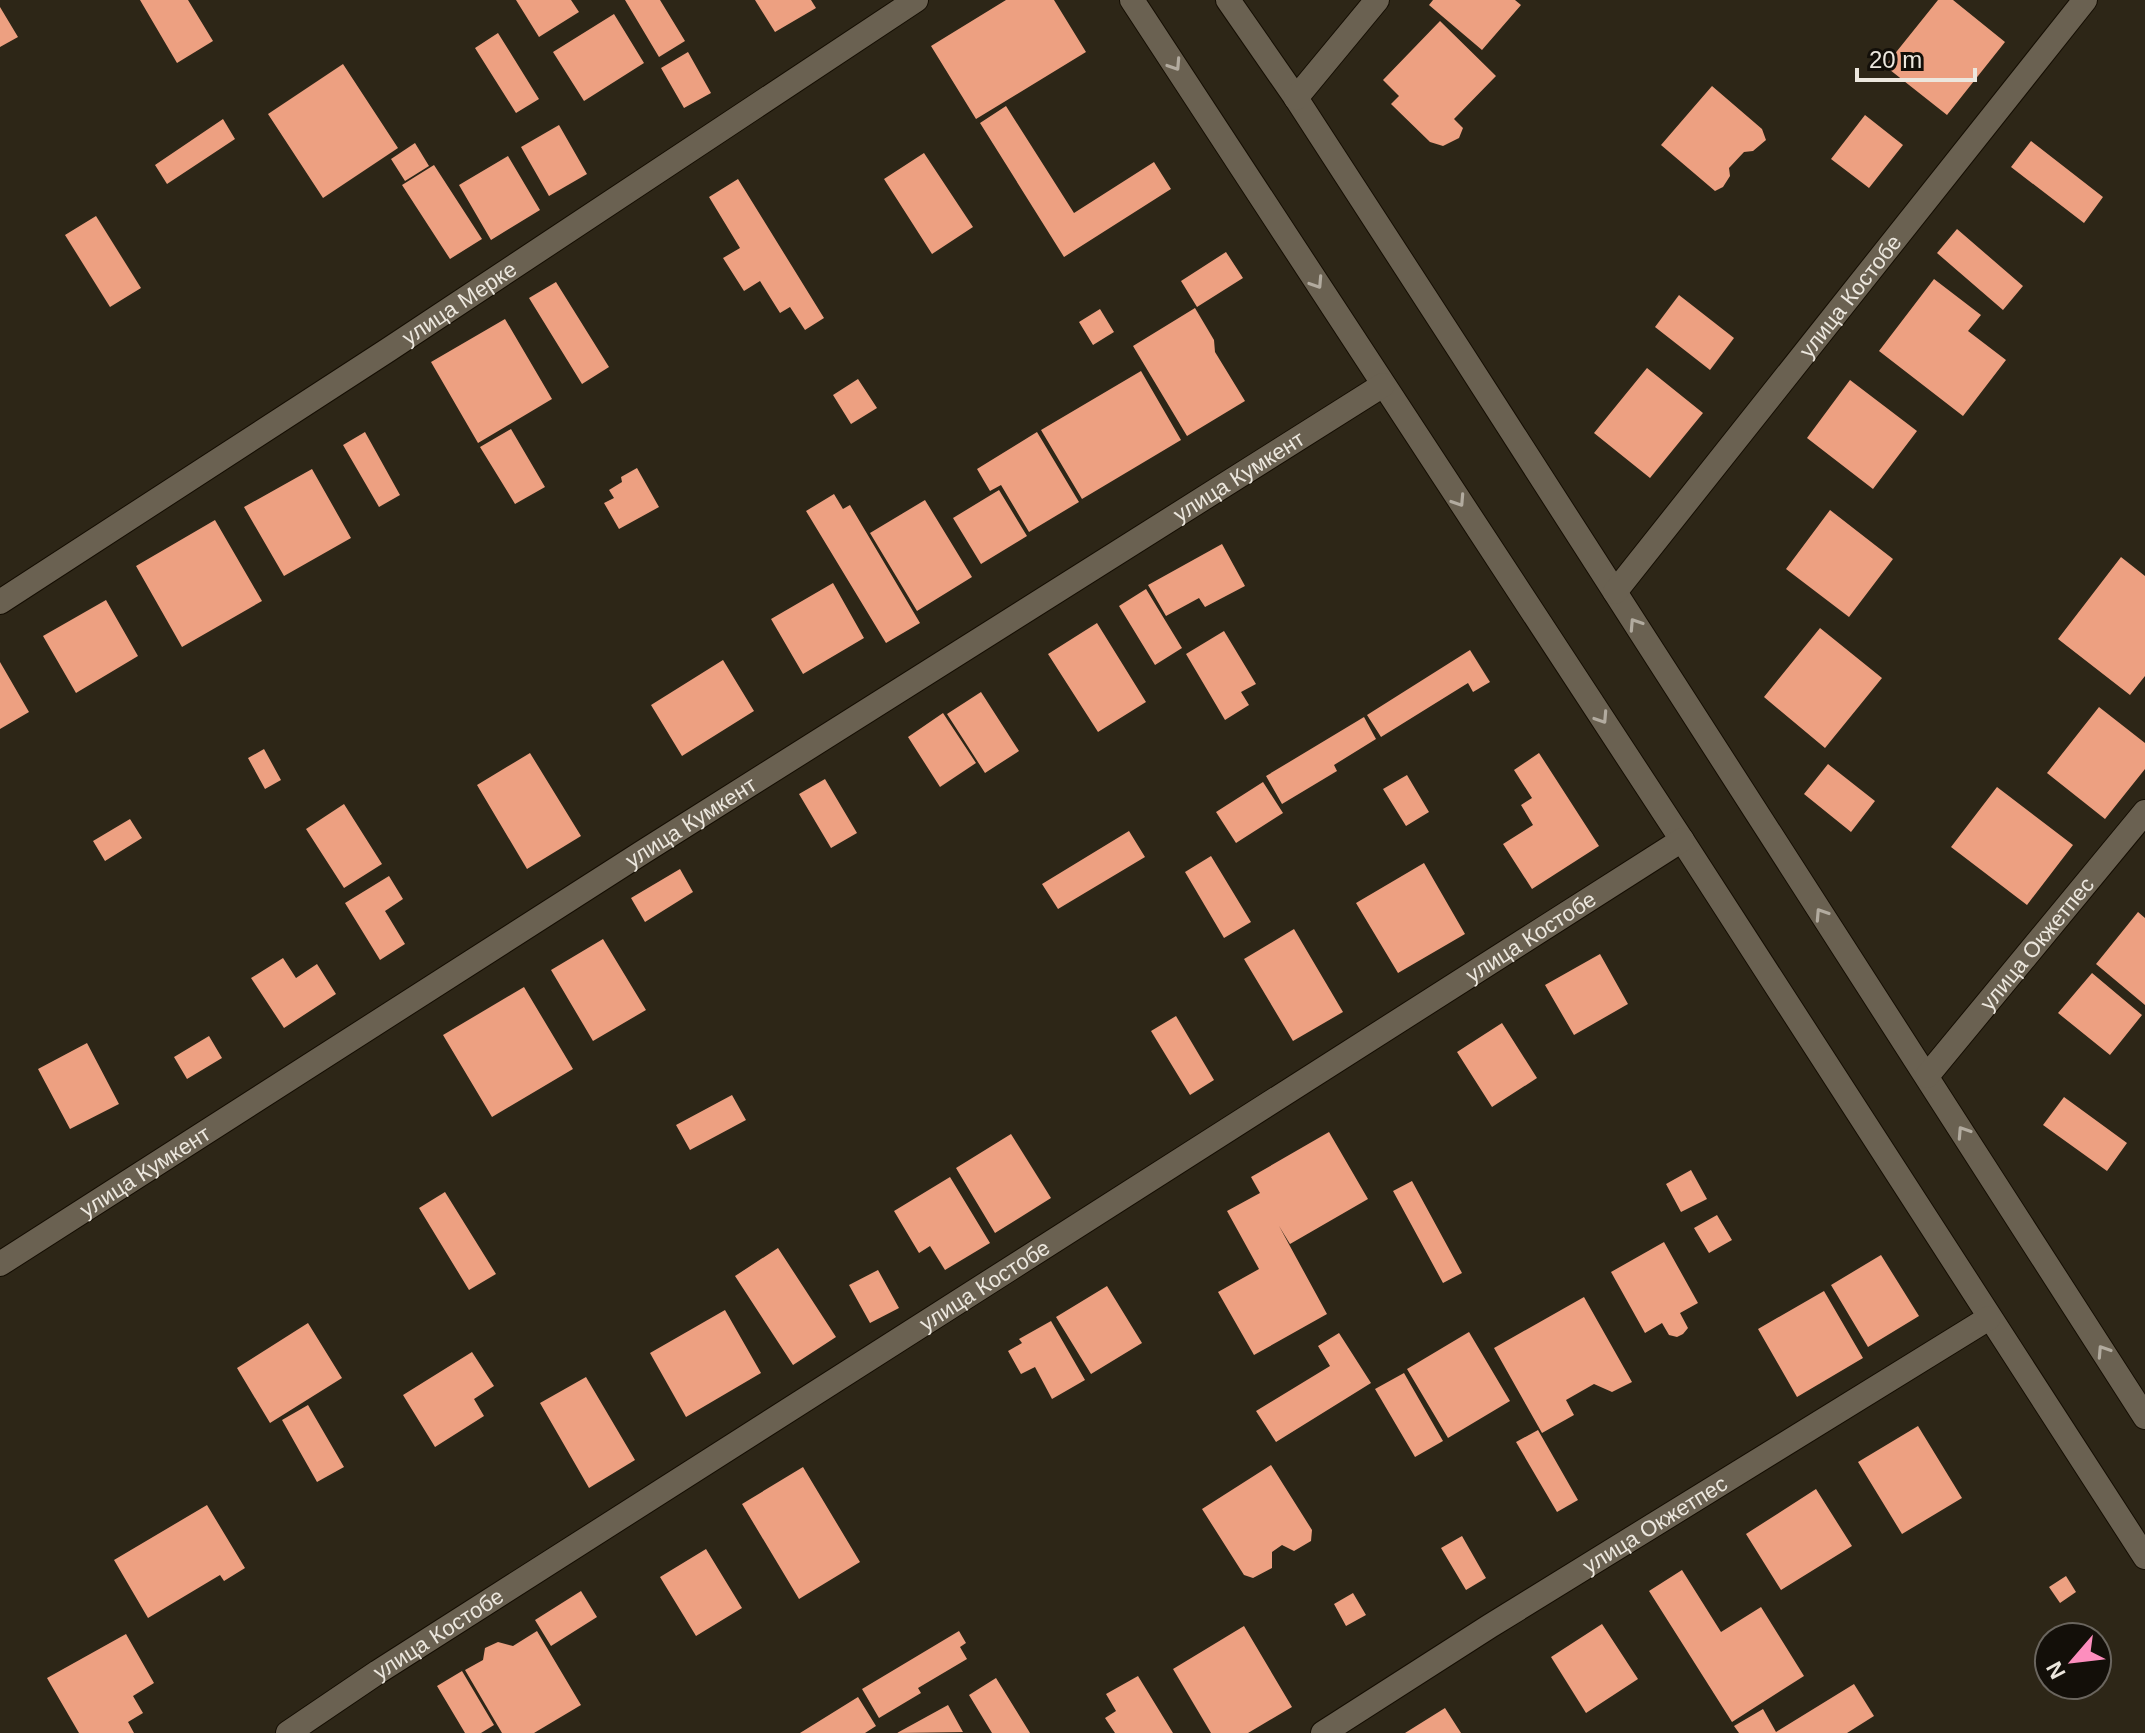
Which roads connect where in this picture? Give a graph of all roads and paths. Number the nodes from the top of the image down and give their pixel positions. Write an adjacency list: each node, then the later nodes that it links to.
1 (916, 0): 9 (street, улица Мерке)
2 (1132, 0): 7 (street, one-way to 7)
3 (1228, 0): 6 (street)
4 (1377, 0): 6 (street)
5 (2085, 0): 8 (street, улица Костобе)
6 (1296, 98): 8 (street)
7 (1383, 385): 11 (street, one-way to 11); 13 (street, улица Кумкент)
8 (1615, 592): 12 (street, one-way to 8)
9 (0, 602)
10 (2145, 812): 12 (street, улица Окжетпес)
11 (1682, 840): 14 (street); 17 (street, улица Костобе)
12 (1927, 1076): 15 (street, one-way to 12)
13 (0, 1264)
14 (1989, 1318): 16 (street); 18 (street, улица Окжетпес)
15 (2145, 1417)
16 (2145, 1557)
17 (288, 1733)
18 (1323, 1733)

